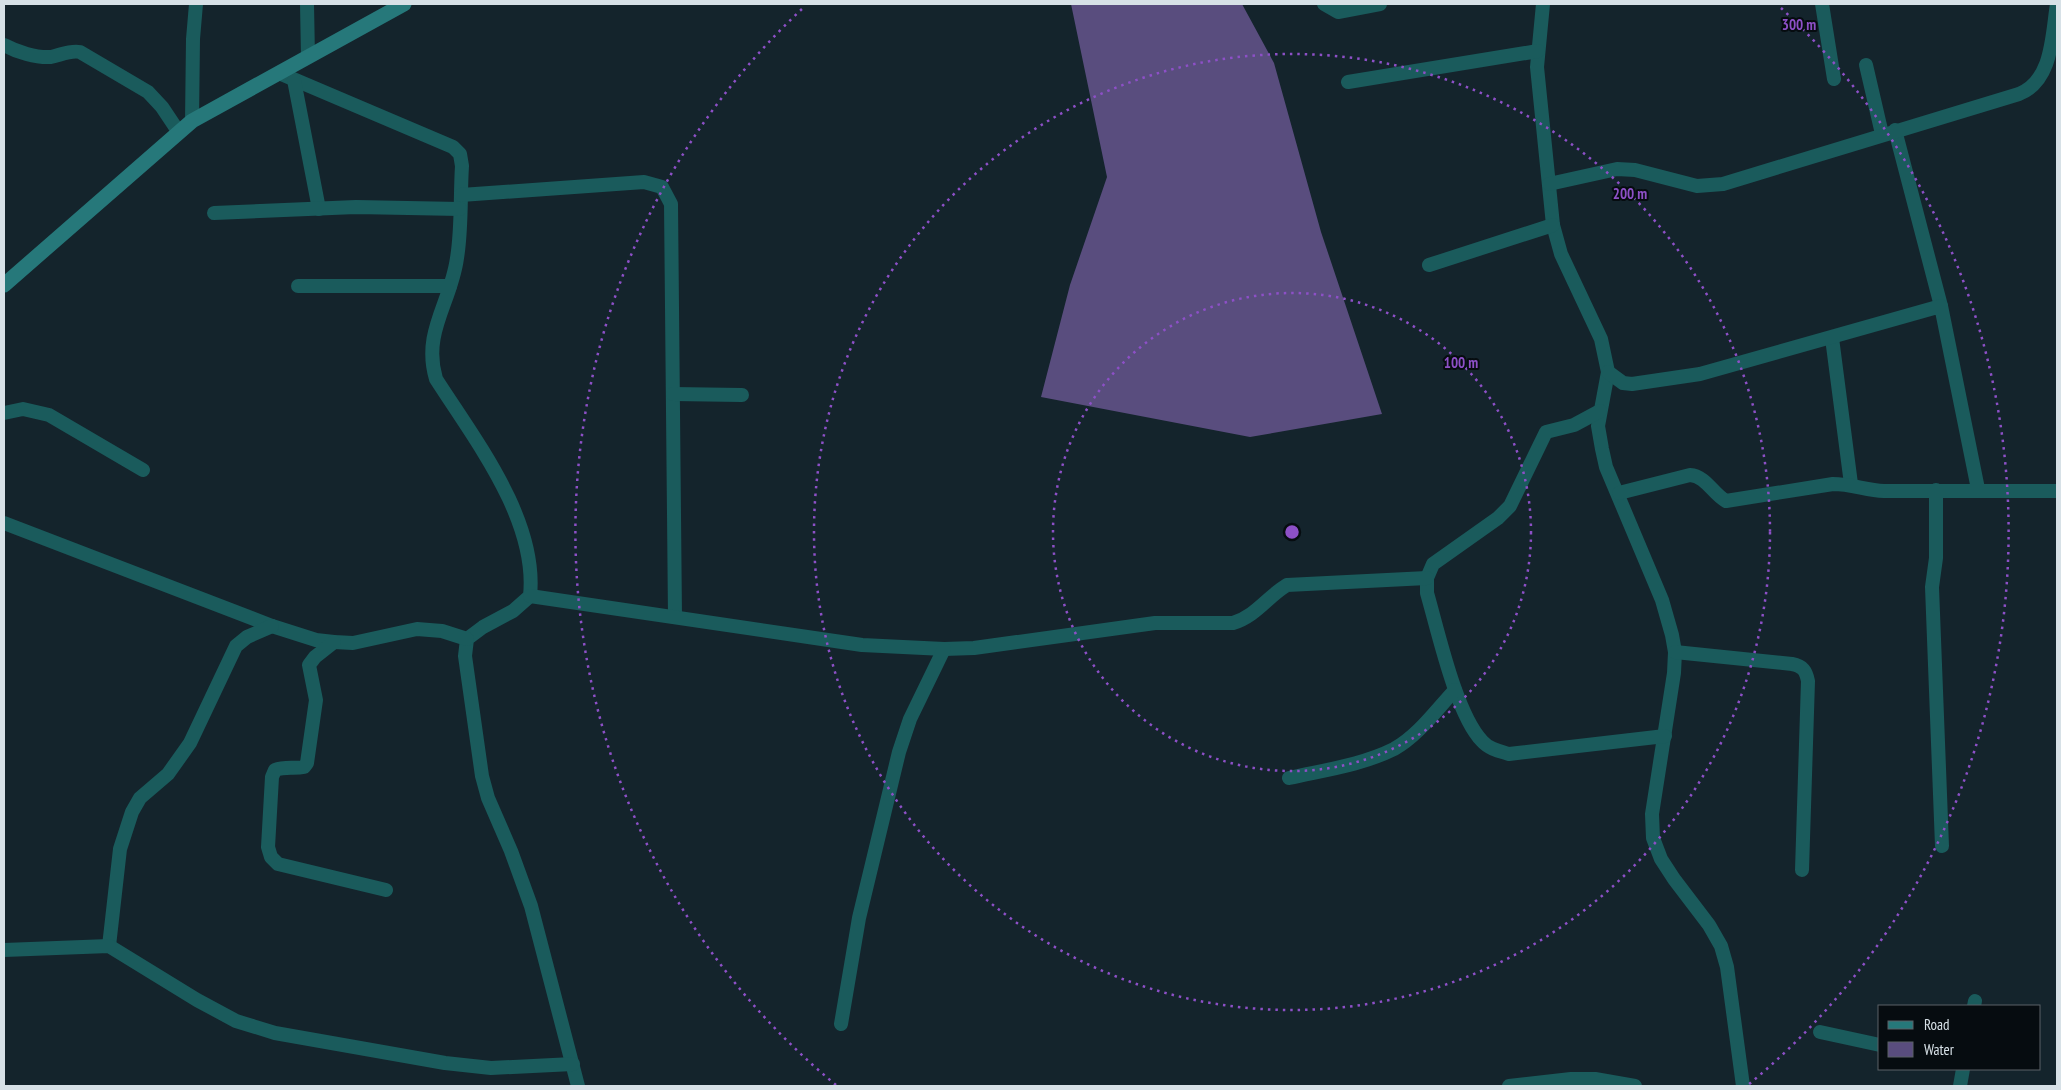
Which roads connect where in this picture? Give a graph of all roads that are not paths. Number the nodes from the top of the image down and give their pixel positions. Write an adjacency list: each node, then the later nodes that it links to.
1 (196, 4): 17 (street)
2 (307, 4): 11 (street)
3 (404, 4): 11 (main road)
4 (1324, 4): 5 (street)
5 (1380, 4)
6 (1543, 4): 10 (street)
7 (1822, 4): 15 (street)
8 (2057, 4): 19 (street)
9 (4, 45): 18 (street)
10 (1538, 51): 16 (street); 20 (street)
11 (308, 57): 13 (main road)
12 (1866, 65): 19 (street)
13 (279, 73): 14 (street); 17 (main road)
14 (294, 80): 21 (street); 22 (street)
15 (1834, 80)
16 (1348, 82)
17 (192, 121): 18 (main road)
18 (178, 132): 26 (main road)
19 (1889, 132): 20 (street); 29 (street)
20 (1549, 184): 24 (street)
21 (460, 202): 22 (street); 28 (street); 32 (street)
22 (319, 209): 23 (street)
23 (214, 213)
24 (1553, 225): 25 (street); 31 (street)
25 (1429, 266)
26 (4, 285)
27 (298, 286): 28 (street)
28 (450, 286): 44 (street)
29 (1941, 306): 30 (street); 38 (street)
30 (1832, 338): 31 (street); 37 (street)
31 (1608, 372): 34 (street)
32 (673, 394): 33 (street); 45 (street)
33 (742, 395)
34 (1600, 411): 41 (street); 43 (street)
35 (4, 412): 36 (street)
36 (144, 470)
37 (1852, 484): 39 (street); 41 (street)
38 (1978, 489): 39 (street); 40 (street)
39 (1936, 490): 54 (street)
40 (2057, 491)
41 (1619, 493): 50 (street)
42 (4, 523): 46 (street)
43 (1427, 578): 49 (street); 51 (street)
44 (530, 596): 45 (street); 47 (street)
45 (675, 617): 49 (street)
46 (272, 626): 48 (street); 57 (street)
47 (467, 639): 48 (street); 62 (street)
48 (334, 642): 56 (street)
49 (944, 649): 59 (street)
50 (1675, 652): 52 (street); 55 (street)
51 (1456, 690): 52 (street); 53 (street)
52 (1665, 736): 67 (street)
53 (1289, 778)
54 (1942, 846)
55 (1802, 870)
56 (386, 890)
57 (109, 946): 58 (street); 62 (street)
58 (4, 950)
59 (841, 1024)
60 (1820, 1032): 61 (street)
61 (1878, 1046)
62 (573, 1064): 64 (street)
63 (1963, 1070): 68 (street)
64 (578, 1086)
65 (1511, 1086): 66 (street)
66 (1635, 1086)
67 (1743, 1086)
68 (1960, 1086)

